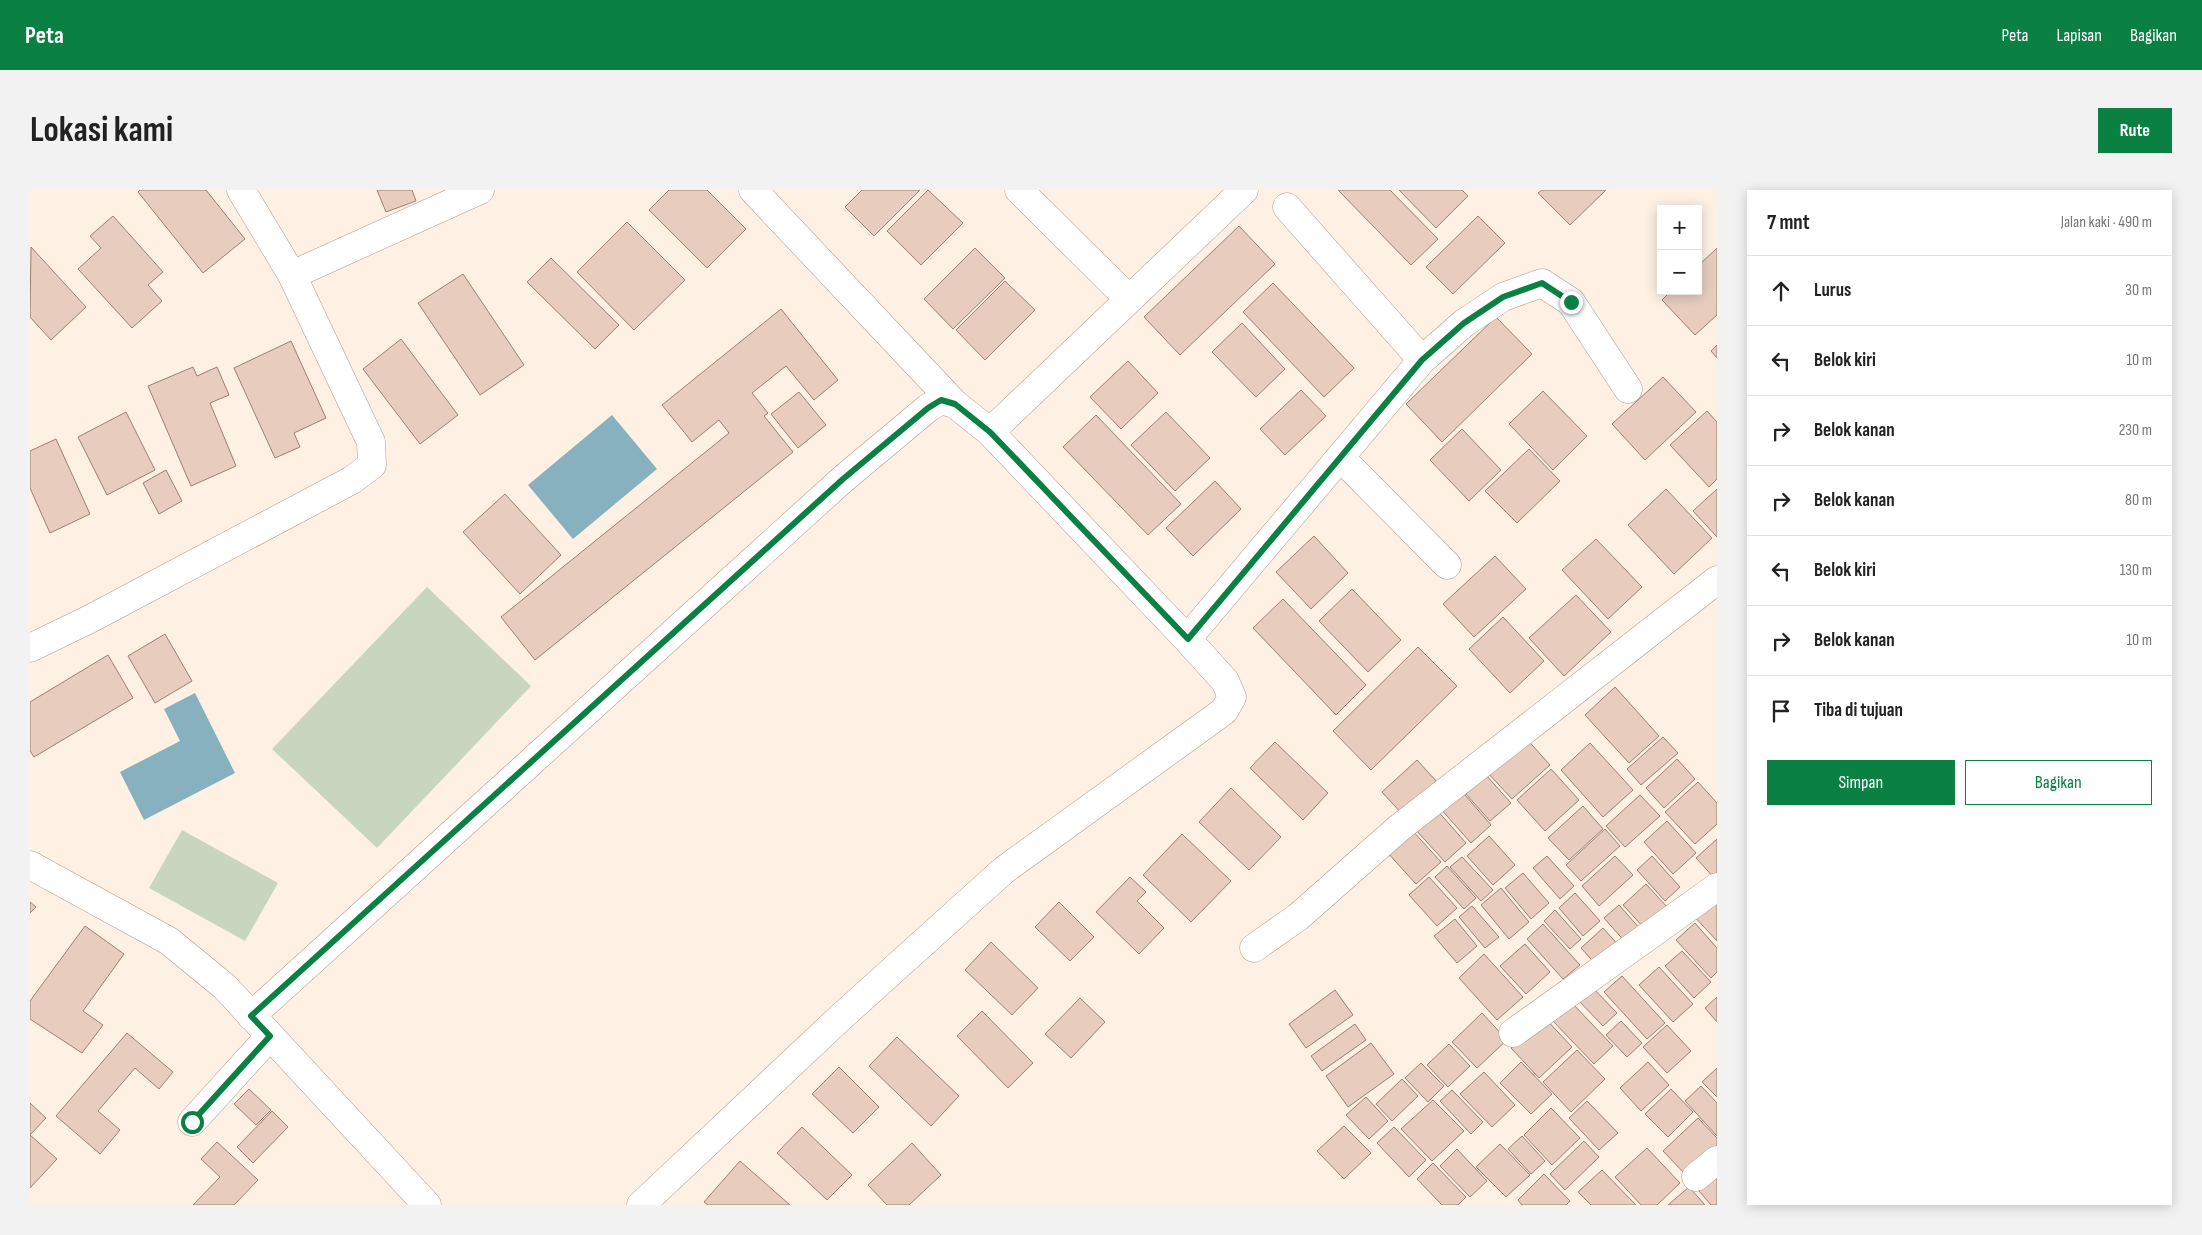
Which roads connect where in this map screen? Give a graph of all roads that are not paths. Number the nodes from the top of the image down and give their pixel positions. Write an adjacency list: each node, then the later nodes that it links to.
1 (240, 190): 7 (street)
2 (480, 190): 7 (street)
3 (753, 190): 11 (street)
4 (1020, 190): 8 (street)
5 (1244, 190): 8 (street)
6 (1287, 207): 9 (street)
7 (292, 275): 17 (street)
8 (1128, 300): 12 (street)
9 (1422, 360): 10 (street); 13 (street)
10 (1628, 389)
11 (955, 404): 12 (street); 21 (street)
12 (990, 432): 16 (street)
13 (1340, 457): 14 (street); 16 (street)
14 (1448, 565)
15 (1717, 580): 20 (street)
16 (1188, 639): 28 (street)
17 (30, 648)
18 (30, 865): 21 (street)
19 (1717, 886): 22 (street)
20 (1254, 948)
21 (251, 1016): 23 (street)
22 (1513, 1033)
23 (270, 1036): 24 (street); 27 (street)
24 (192, 1122)
25 (1717, 1160): 26 (street)
26 (1696, 1178)
27 (427, 1205)
28 (641, 1205)

